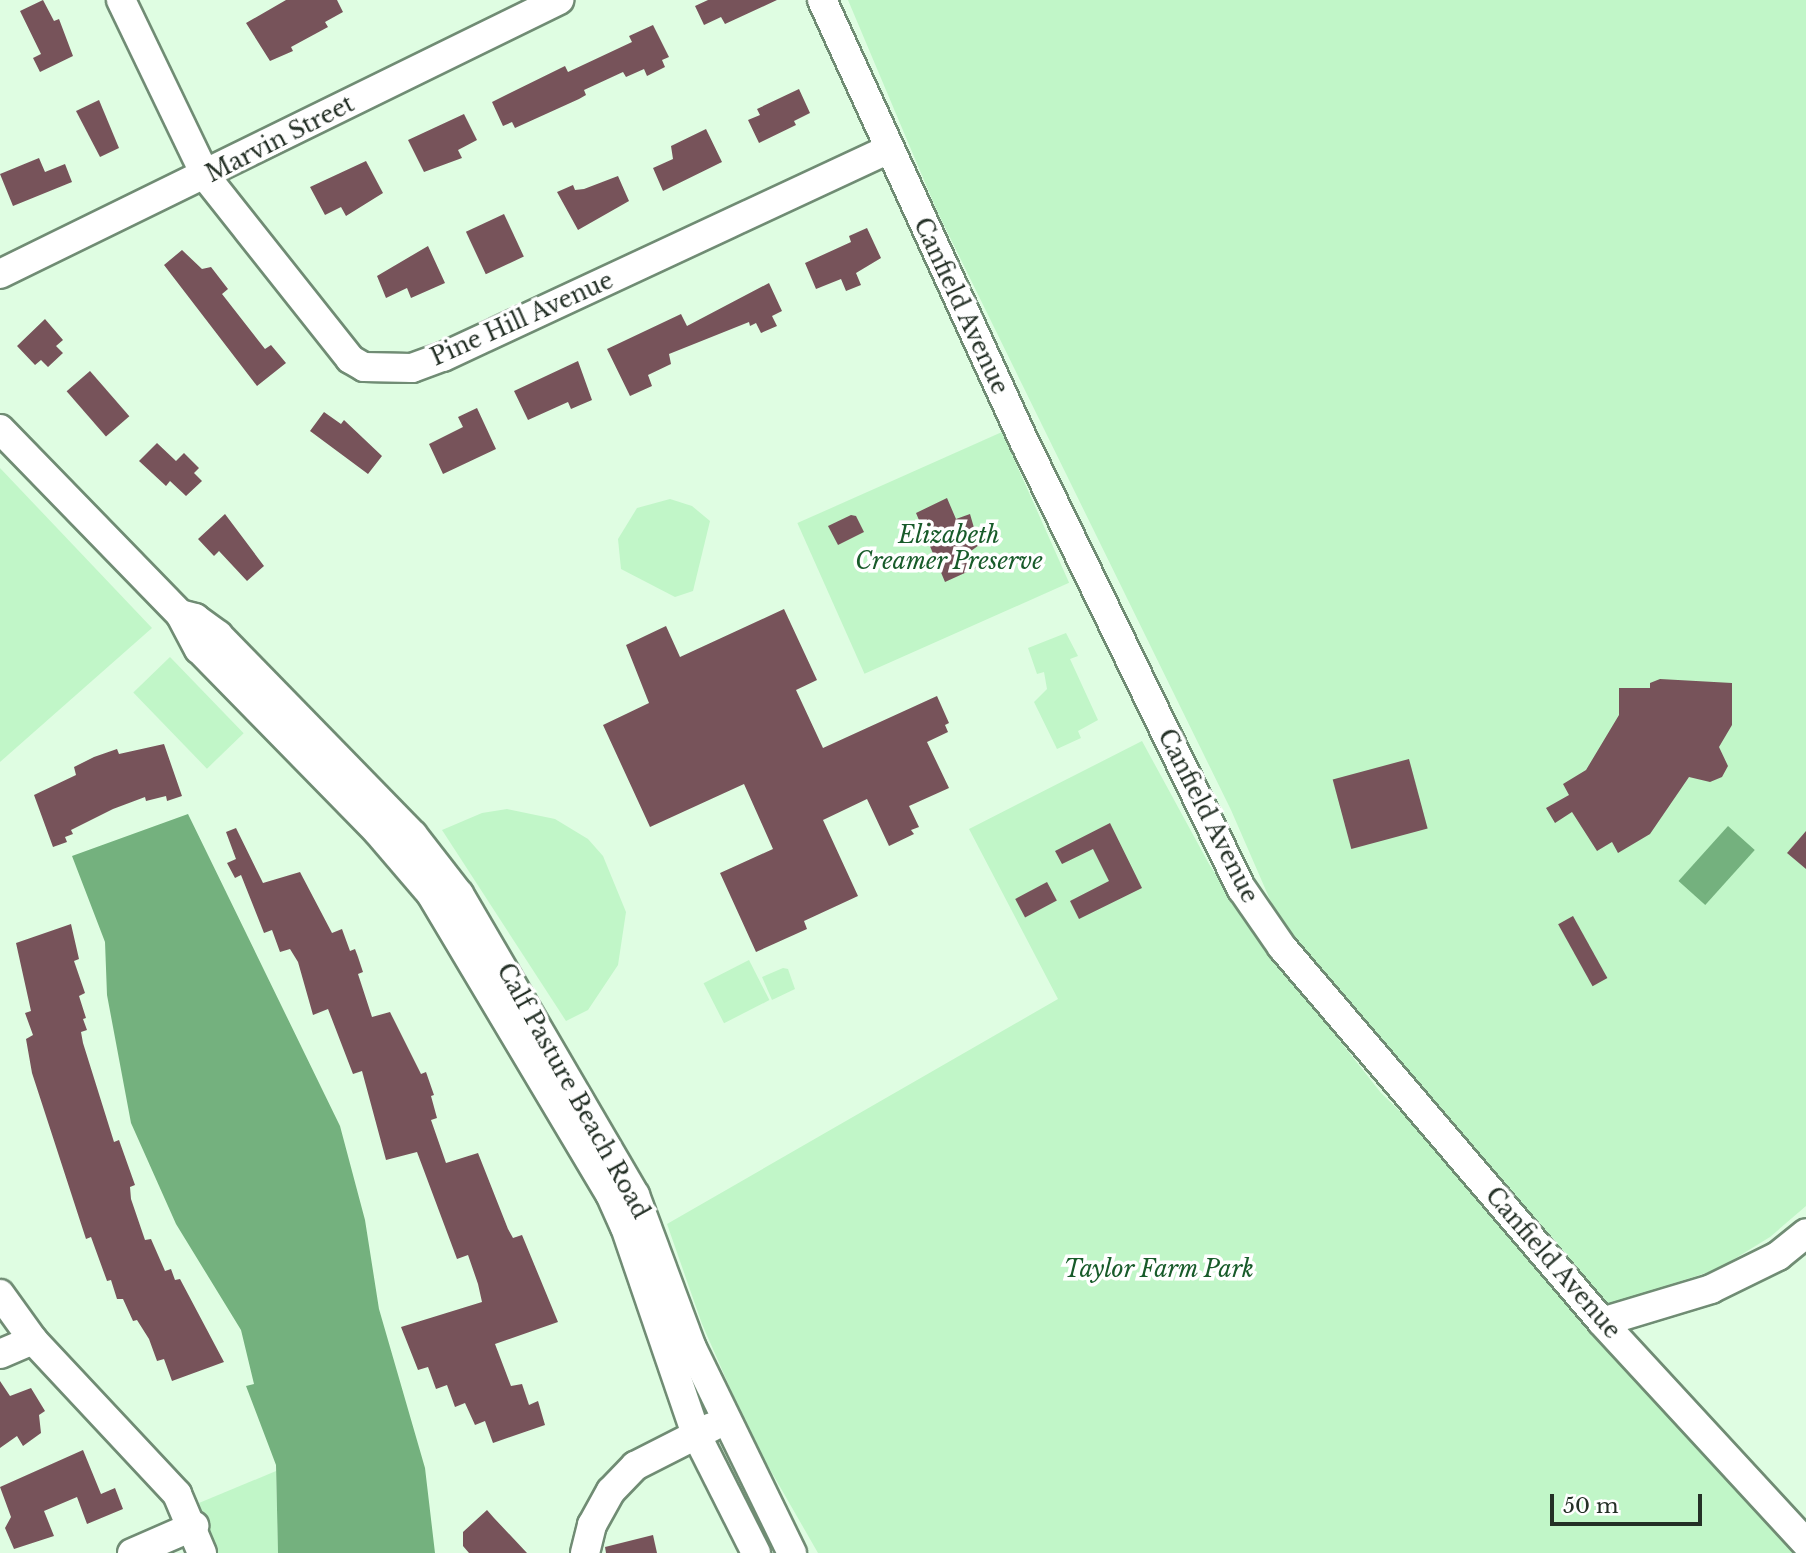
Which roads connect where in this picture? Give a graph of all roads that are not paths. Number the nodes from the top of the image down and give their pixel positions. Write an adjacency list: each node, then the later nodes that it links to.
1 (121, 0): 5 (street, Pine Hill Avenue)
2 (559, 0): 5 (street, Marvin Street)
3 (822, 0): 4 (street, Canfield Avenue)
4 (889, 149): 5 (street, Pine Hill Avenue); 11 (street, Canfield Avenue)
5 (205, 177): 6 (street, Marvin Street)
6 (0, 274)
7 (0, 429): 8 (street, Calf Pasture Beach Road)
8 (405, 843): 14 (street, Calf Pasture Beach Road); 15 (street, Calf Pasture Beach Road)
9 (1806, 1233): 11 (street)
10 (0, 1294): 12 (street)
11 (1602, 1322): 17 (street, Canfield Avenue)
12 (33, 1340): 13 (street); 16 (street)
13 (0, 1354)
14 (725, 1422): 15 (street); 22 (street, Calf Pasture Beach Road)
15 (695, 1434): 20 (street); 21 (street, Calf Pasture Beach Road)
16 (194, 1526): 18 (street); 19 (street)
17 (1806, 1543)
18 (132, 1553)
19 (202, 1553)
20 (585, 1553)
21 (756, 1553)
22 (792, 1553)

